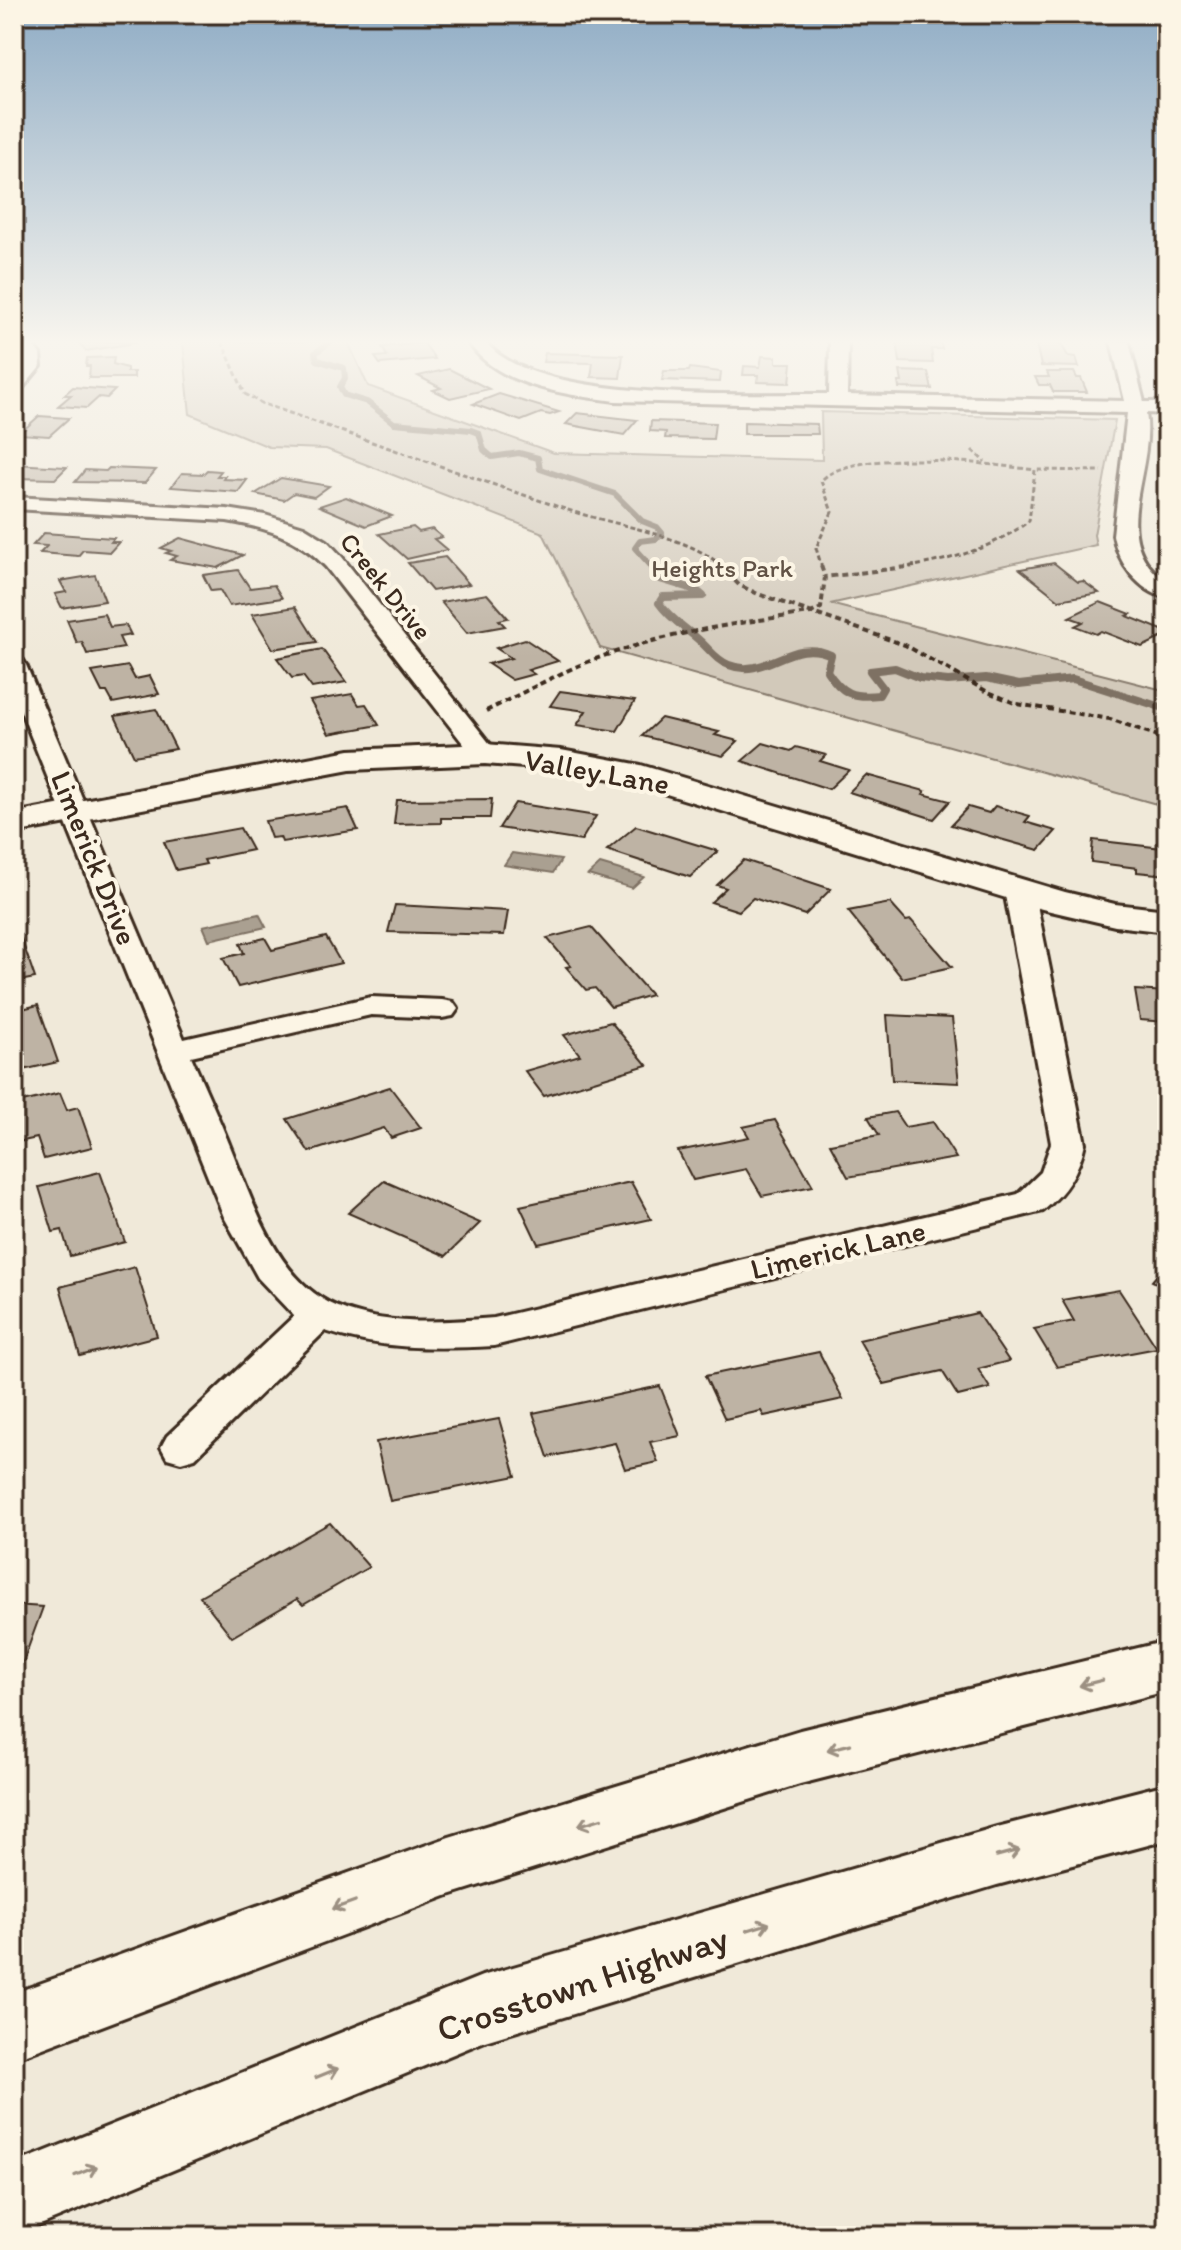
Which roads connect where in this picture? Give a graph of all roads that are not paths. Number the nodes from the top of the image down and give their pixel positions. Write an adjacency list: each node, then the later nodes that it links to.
1 (1134, 447): 3 (street)
2 (14, 503): 5 (street, Creek Drive)
3 (1167, 591)
4 (14, 665): 6 (street, Limerick Drive)
5 (485, 754): 6 (street, Valley Lane); 8 (street, Valley Lane)
6 (77, 811): 7 (street, Valley Lane); 11 (street, Limerick Drive)
7 (14, 823)
8 (1019, 890): 9 (street, Valley Lane); 12 (street, Limerick Lane)
9 (1167, 921)
10 (442, 1009): 11 (street)
11 (172, 1051): 12 (street, Limerick Drive)
12 (320, 1314): 13 (street)
13 (181, 1447)
14 (1167, 1666): 16 (highway, one-way to 16)
15 (1167, 1812): 17 (highway, Crosstown Highway, one-way to 15)
16 (14, 2026)
17 (14, 2201)

